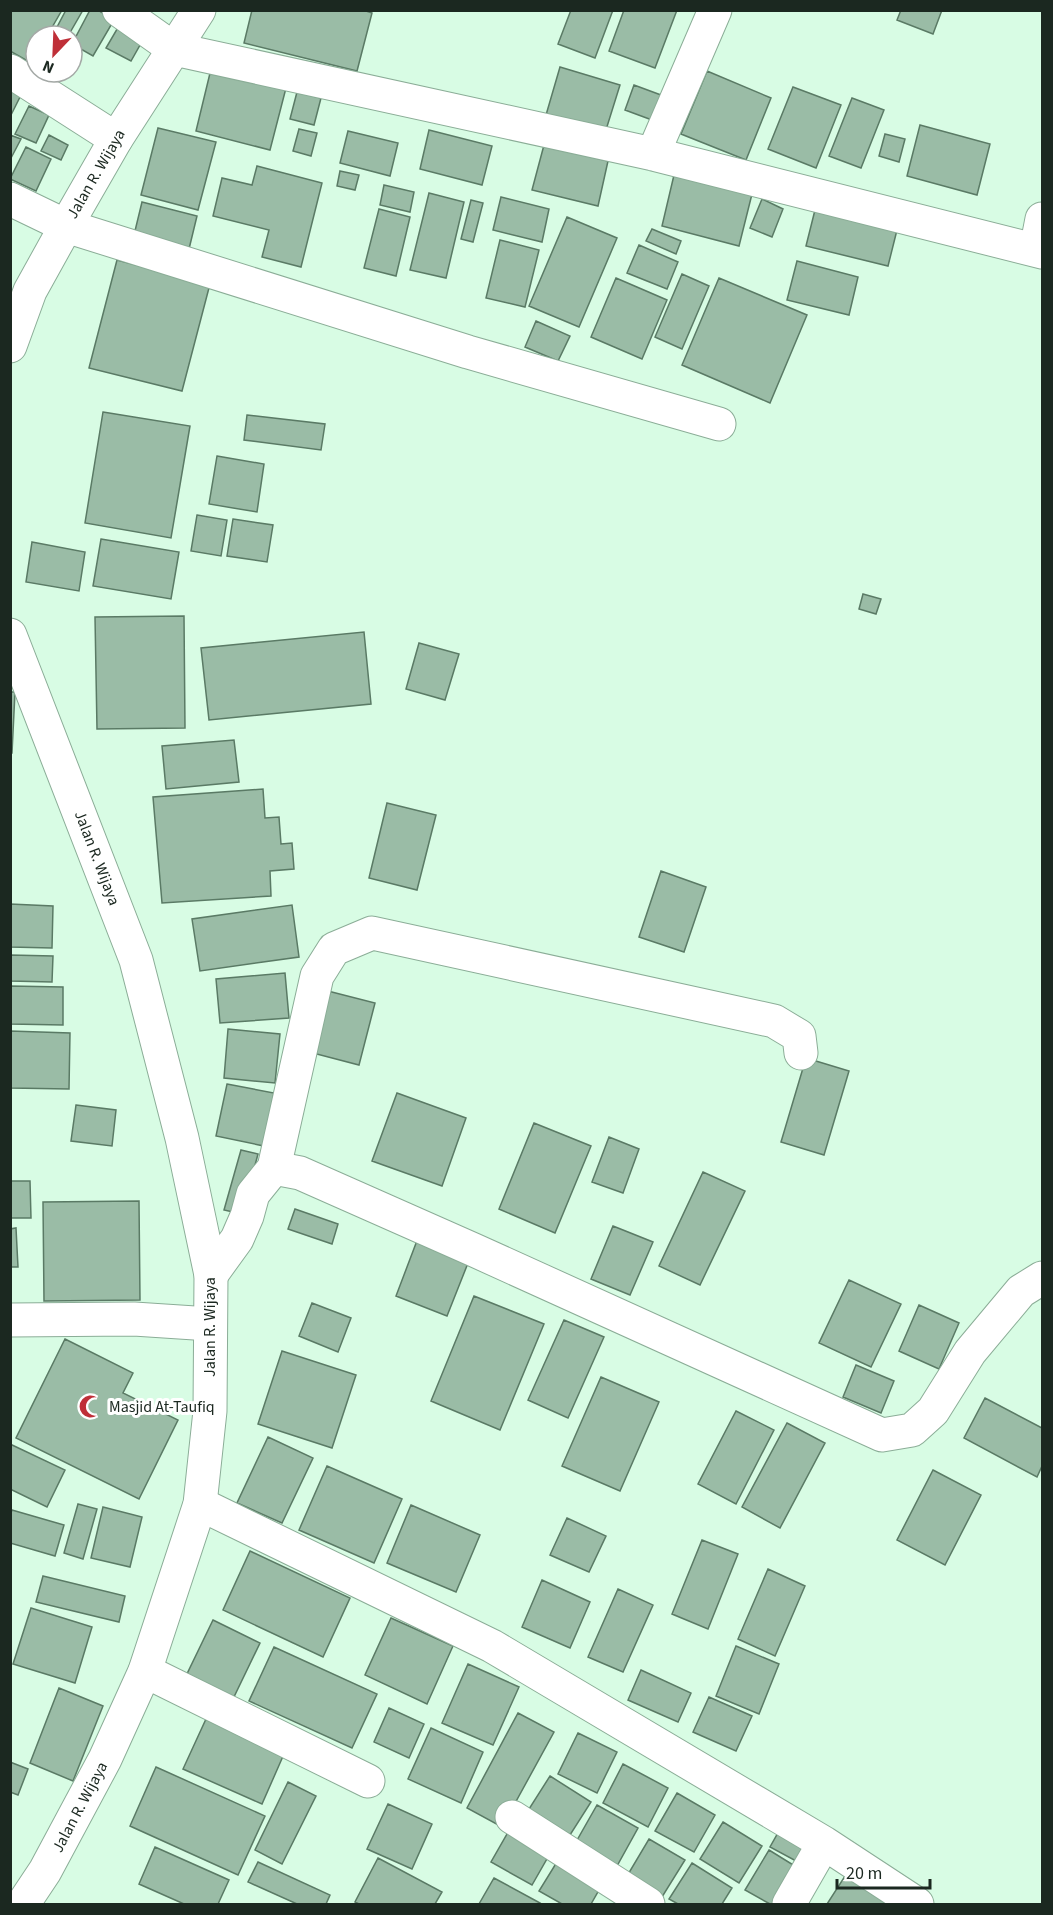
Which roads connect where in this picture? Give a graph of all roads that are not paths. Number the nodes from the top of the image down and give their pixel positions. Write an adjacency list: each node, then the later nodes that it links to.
1 (119, 10): 4 (street)
2 (199, 10): 4 (street, Jalan R. Wijaya)
3 (716, 10): 7 (street)
4 (174, 49): 6 (street, Jalan R. Wijaya); 7 (street)
5 (10, 71): 6 (street)
6 (116, 139): 10 (street, Jalan R. Wijaya)
7 (653, 154): 11 (street)
8 (10, 198): 10 (street)
9 (1042, 219): 11 (street)
10 (66, 226): 12 (street, Jalan R. Wijaya); 14 (street)
11 (1039, 251)
12 (20, 288): 13 (street, Jalan R. Wijaya)
13 (10, 346)
14 (719, 424)
15 (10, 635): 18 (street, Jalan R. Wijaya)
16 (801, 1053): 17 (street)
17 (274, 1168): 18 (street); 19 (street)
18 (212, 1275): 21 (street, Jalan R. Wijaya)
19 (1042, 1278)
20 (10, 1320): 21 (street)
21 (210, 1323): 22 (street, Jalan R. Wijaya)
22 (200, 1504): 23 (street, Jalan R. Wijaya); 26 (street)
23 (145, 1671): 24 (street); 27 (street, Jalan R. Wijaya)
24 (368, 1781)
25 (512, 1817): 28 (street)
26 (824, 1843): 29 (street); 30 (street)
27 (23, 1905)
28 (648, 1905)
29 (789, 1905)
30 (917, 1905)

